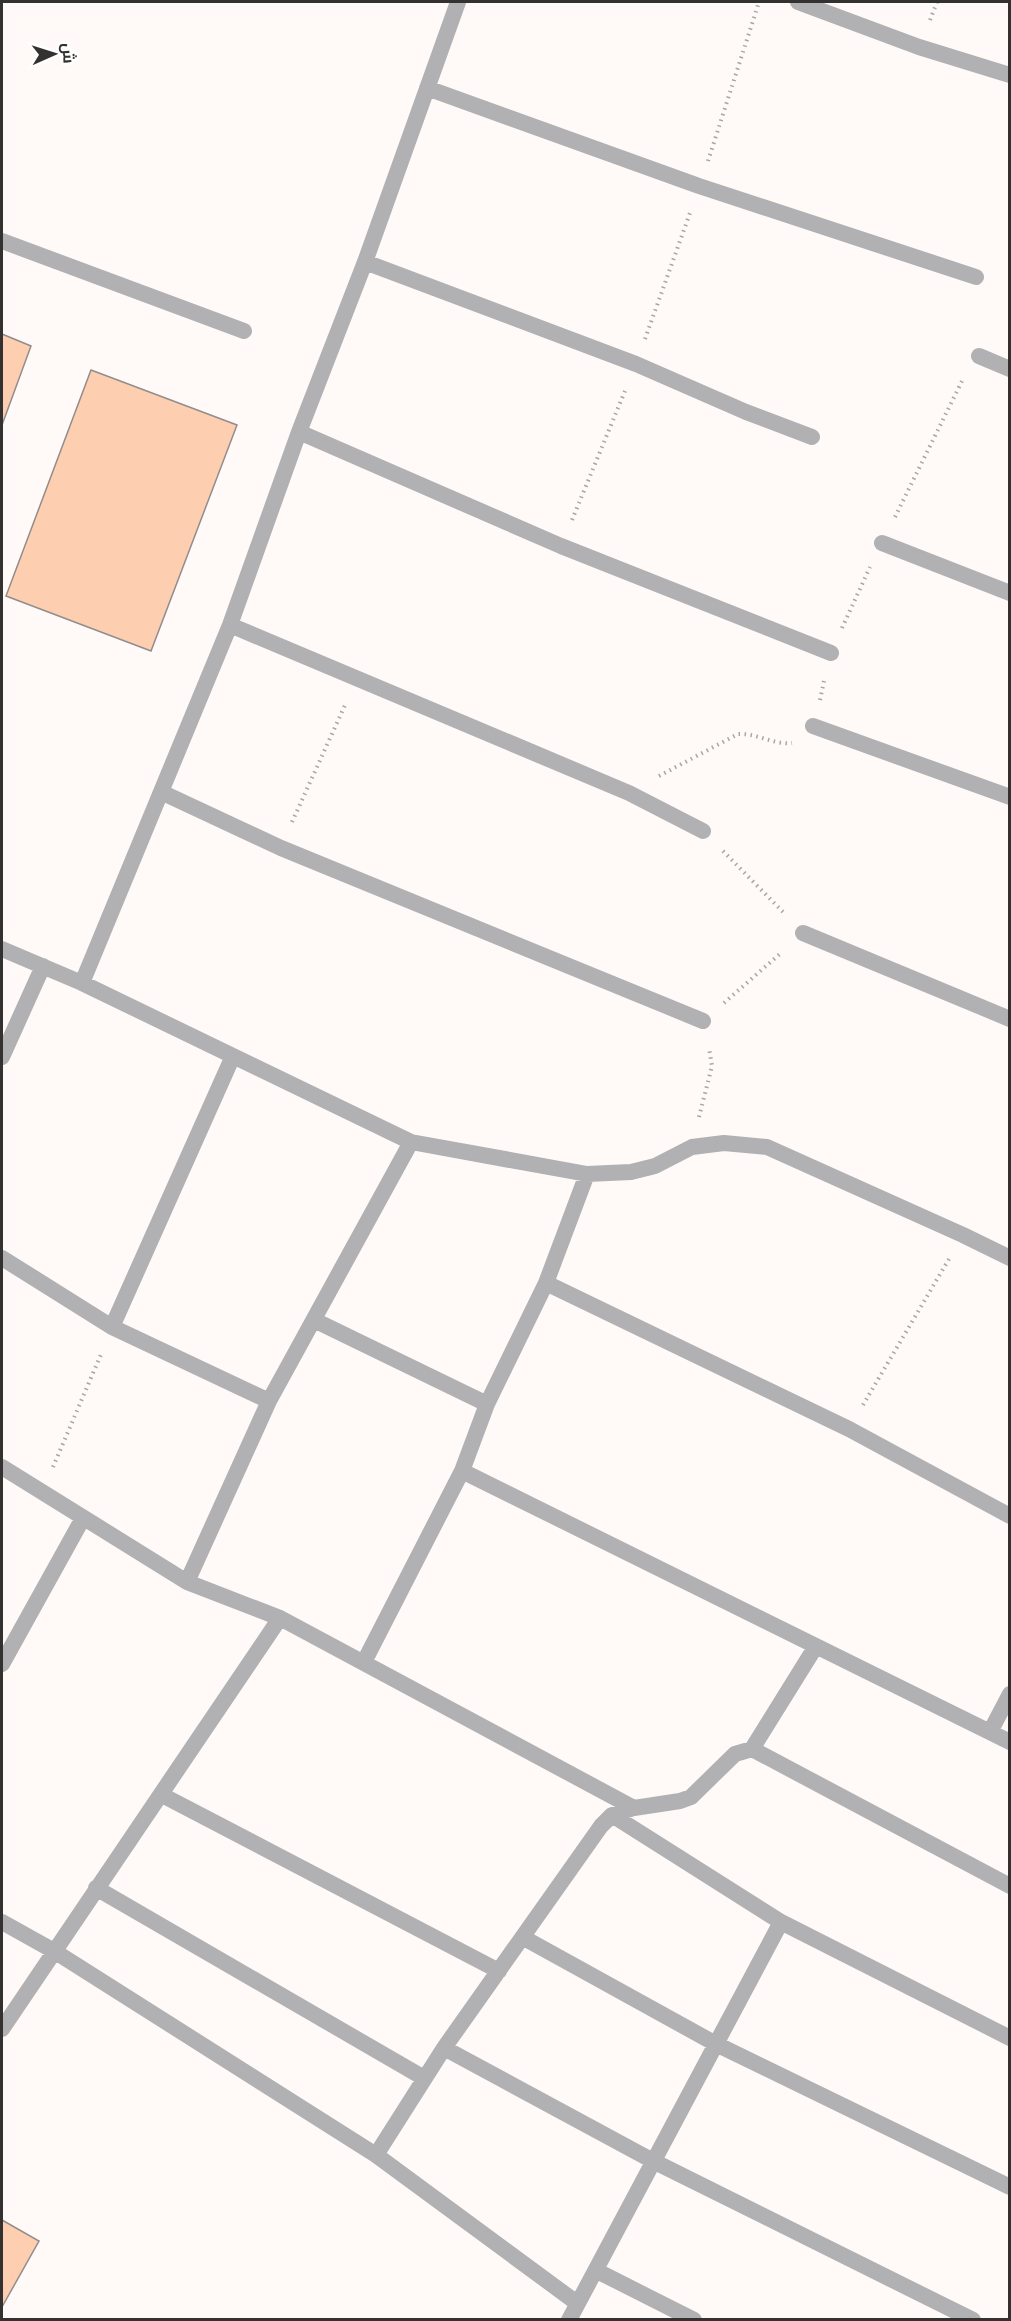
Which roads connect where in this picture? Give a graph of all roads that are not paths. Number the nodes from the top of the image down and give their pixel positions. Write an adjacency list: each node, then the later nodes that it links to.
1 (458, 2): 4 (street)
2 (798, 2): 3 (street)
3 (1010, 75)
4 (427, 88): 6 (street); 7 (street)
5 (2, 241): 8 (street)
6 (365, 262): 11 (street); 12 (street)
7 (976, 278)
8 (244, 331)
9 (979, 356): 10 (street)
10 (1010, 369)
11 (299, 432): 15 (street); 16 (street)
12 (812, 438)
13 (882, 543): 14 (street)
14 (1010, 593)
15 (230, 625): 18 (street); 20 (street)
16 (831, 653)
17 (813, 726): 19 (street)
18 (161, 792): 24 (street); 26 (street)
19 (1010, 797)
20 (703, 831)
21 (803, 933): 25 (street)
22 (2, 949): 23 (street)
23 (43, 966): 24 (street); 28 (street)
24 (82, 983): 27 (street)
25 (1010, 1020)
26 (703, 1021)
27 (233, 1056): 29 (street); 35 (street)
28 (2, 1057)
29 (411, 1142): 30 (street); 34 (street)
30 (587, 1174): 32 (street); 33 (street)
31 (2, 1258): 35 (street)
32 (1010, 1258)
33 (546, 1283): 37 (street); 40 (street)
34 (314, 1320): 36 (street); 37 (street)
35 (112, 1327): 36 (street)
36 (269, 1401): 42 (street)
37 (487, 1404): 39 (street)
38 (2, 1467): 41 (street)
39 (462, 1471): 44 (street); 45 (street)
40 (1010, 1516)
41 (83, 1518): 42 (street); 46 (street)
42 (187, 1582): 43 (street)
43 (280, 1618): 45 (street); 51 (street)
44 (816, 1646): 48 (street); 50 (street)
45 (363, 1662): 52 (street)
46 (2, 1664)
47 (1010, 1694): 48 (street)
48 (990, 1732): 49 (street)
49 (1010, 1742)
50 (752, 1749): 52 (street); 54 (street)
51 (162, 1795): 55 (street); 60 (street)
52 (634, 1808): 53 (street)
53 (612, 1815): 57 (street); 58 (street)
54 (1010, 1886)
55 (96, 1888): 59 (street); 65 (street)
56 (2, 1922): 59 (street)
57 (781, 1922): 62 (street); 63 (street)
58 (524, 1938): 60 (street); 63 (street)
59 (54, 1951): 61 (street); 66 (street)
60 (499, 1971): 64 (street)
61 (2, 2029)
62 (1010, 2038)
63 (716, 2044): 67 (street); 68 (street)
64 (444, 2048): 65 (street); 67 (street)
65 (424, 2078): 66 (street)
66 (376, 2155): 70 (street)
67 (655, 2162): 69 (street); 73 (street)
68 (1010, 2187)
69 (597, 2271): 70 (street); 72 (street)
70 (577, 2303): 71 (street)
71 (569, 2319)
72 (694, 2319)
73 (973, 2319)

